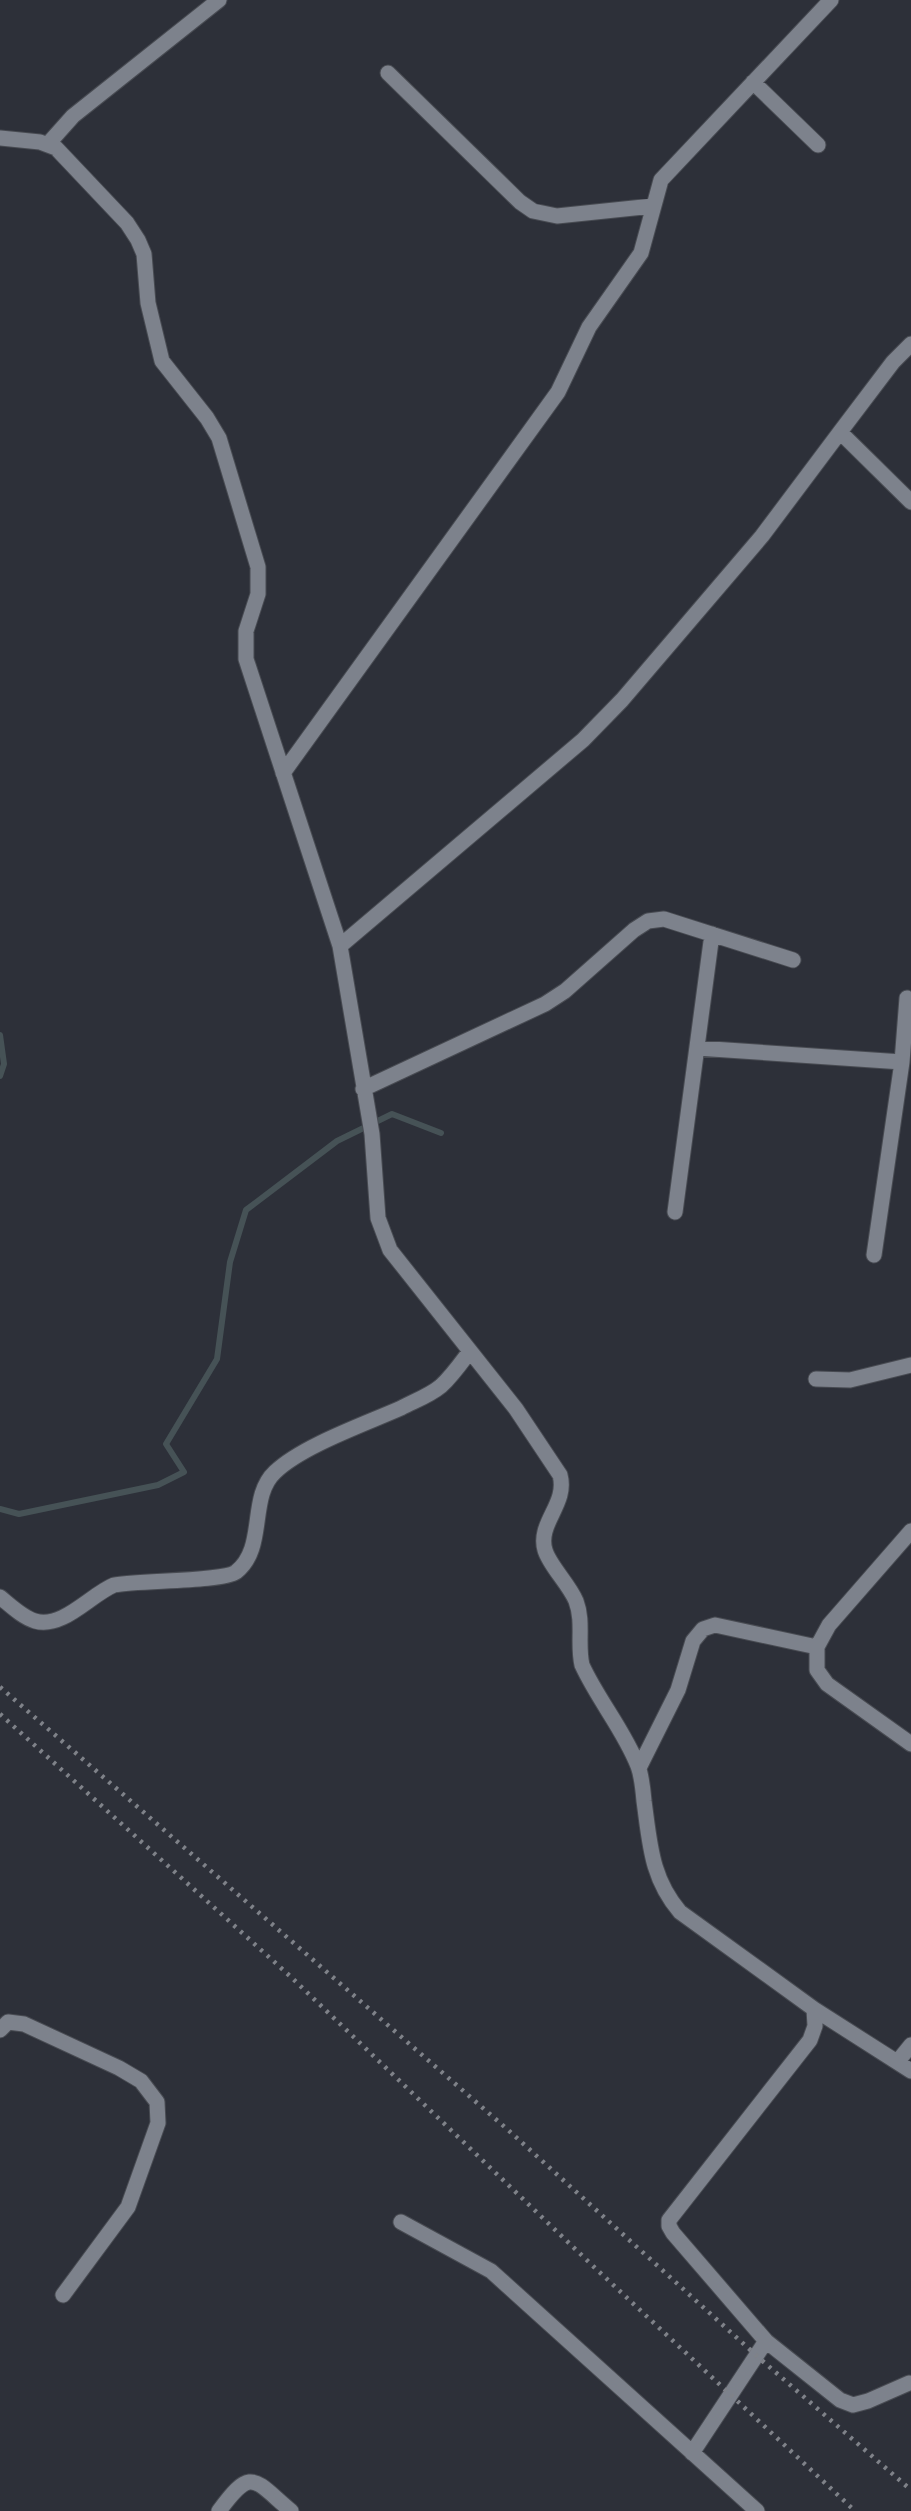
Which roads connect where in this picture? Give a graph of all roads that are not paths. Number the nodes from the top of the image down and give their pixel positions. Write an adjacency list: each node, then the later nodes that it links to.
1 (219, 0): 6 (street)
2 (831, 0): 4 (street)
3 (388, 73): 8 (street)
4 (753, 82): 7 (street); 8 (street)
5 (0, 138): 6 (street)
6 (48, 144): 12 (street)
7 (818, 146)
8 (653, 206): 12 (street)
9 (911, 344): 10 (street)
10 (840, 432): 11 (street); 14 (street)
11 (911, 502)
12 (283, 773): 14 (street)
13 (712, 934): 15 (street); 17 (street); 19 (street)
14 (340, 946): 19 (street)
15 (793, 960)
16 (908, 998): 18 (street)
17 (697, 1048): 18 (street); 20 (street)
18 (902, 1062): 21 (street)
19 (364, 1093): 22 (street)
20 (675, 1212)
21 (874, 1255)
22 (470, 1351): 26 (street); 29 (street)
23 (911, 1365): 24 (street)
24 (816, 1379)
25 (911, 1531): 27 (street)
26 (0, 1597)
27 (817, 1647): 28 (street); 29 (street)
28 (911, 1744)
29 (639, 1768): 30 (street)
30 (814, 2009): 33 (street); 37 (street)
31 (0, 2030): 36 (street)
32 (911, 2045): 33 (street)
33 (898, 2061): 34 (street)
34 (911, 2071)
35 (401, 2222): 39 (street)
36 (63, 2295)
37 (766, 2341): 38 (street); 39 (street)
38 (909, 2383)
39 (692, 2452): 42 (street)
40 (219, 2511): 41 (street)
41 (291, 2511)
42 (757, 2511)

